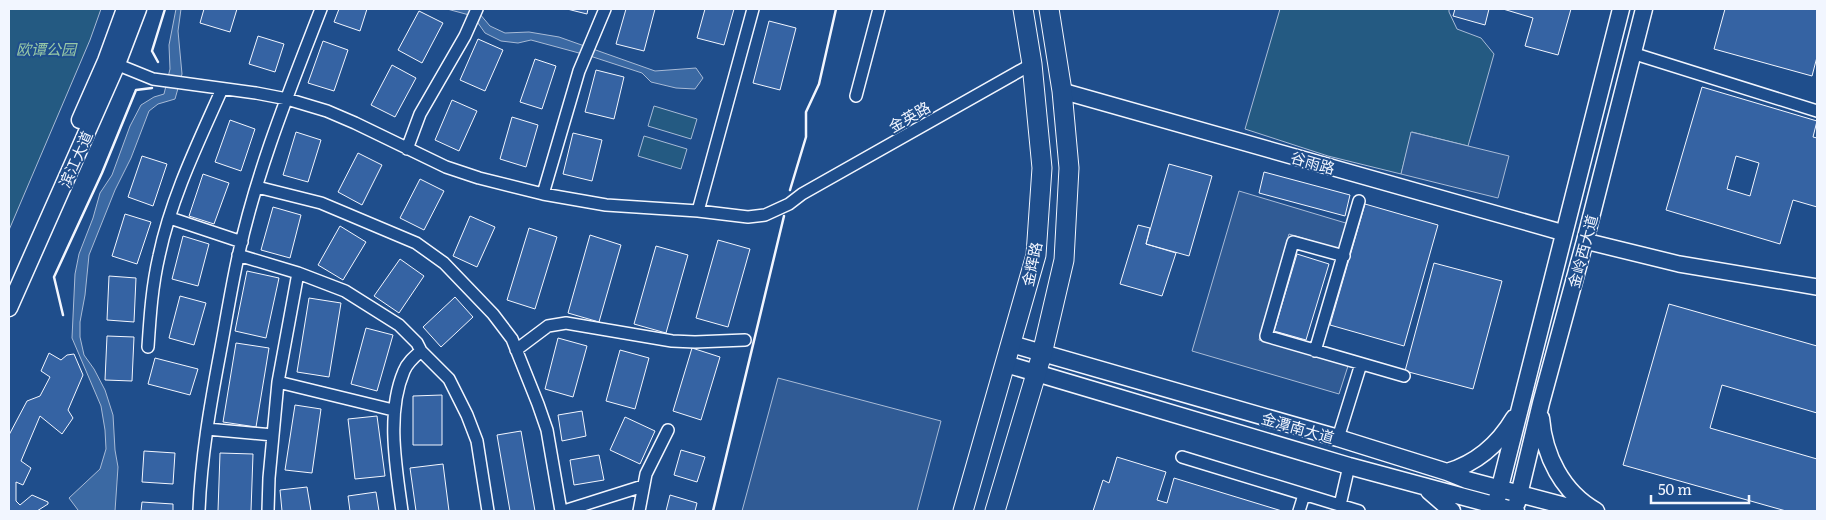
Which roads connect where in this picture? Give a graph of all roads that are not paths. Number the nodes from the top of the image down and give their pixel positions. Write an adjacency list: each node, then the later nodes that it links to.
1 (125, 9): 13 (main road, 滨江大道)
2 (138, 9): 13 (main road, 滨江大道)
3 (321, 9): 18 (street)
4 (477, 9): 20 (street)
5 (605, 9): 22 (street)
6 (753, 9): 24 (street)
7 (879, 9): 17 (street)
8 (1022, 9): 14 (main road, 金辉路)
9 (1049, 9): 16 (main road, 金辉路)
10 (1621, 9): 26 (main road, 金岭西大道)
11 (1644, 9): 12 (main road, 金岭西大道)
12 (1632, 53): 19 (street); 27 (main road, 金岭西大道)
13 (111, 63): 15 (street, 金英路); 32 (main road, 滨江大道); 34 (main road, 滨江大道)
14 (1032, 64): 24 (street, 金英路); 36 (main road, 金辉路)
15 (222, 89): 18 (street, 金英路); 25 (street)
16 (1062, 91): 26 (street, 谷雨路); 41 (main road, 金辉路)
17 (856, 96)
18 (287, 99): 20 (street, 金英路); 21 (street)
19 (1817, 111)
20 (407, 150): 22 (street, 金英路)
21 (257, 187): 28 (street); 38 (street)
22 (543, 194): 24 (street, 金英路)
23 (1359, 201): 30 (street)
24 (698, 211)
25 (170, 218): 28 (street); 37 (street)
26 (1564, 233): 48 (main road, 金岭西大道)
27 (1586, 241): 33 (street); 47 (main road, 金岭西大道)
28 (242, 242): 29 (street)
29 (238, 255): 31 (street); 50 (street)
30 (1344, 256): 40 (street); 40 (street)
31 (298, 274): 39 (street); 46 (street)
32 (9, 283)
33 (1817, 287)
34 (9, 308)
35 (745, 340): 38 (street)
36 (1011, 344): 41 (main road, 金潭南大道); 42 (main road, 金辉路)
37 (148, 346)
38 (516, 350): 68 (street)
39 (421, 351): 49 (street); 67 (street)
40 (1315, 351): 43 (street)
41 (1042, 354): 44 (main road, 金辉路); 53 (main road, 金潭南大道)
42 (1006, 364): 44 (main road, 金潭南大道); 70 (main road, 金辉路)
43 (1361, 364): 45 (street); 53 (street)
44 (1036, 374): 55 (main road, 金潭南大道); 71 (main road, 金辉路)
45 (1404, 376)
46 (278, 382): 49 (street); 52 (street)
47 (1541, 402): 60 (main road, 金岭西大道); 77 (main road)
48 (1522, 406): 56 (main road); 59 (main road, 金岭西大道)
49 (393, 410): 66 (street)
50 (207, 429): 52 (street); 64 (street)
51 (668, 430): 57 (street)
52 (273, 435): 65 (street)
53 (1338, 438): 56 (main road, 金潭南大道)
54 (1182, 457): 61 (street)
55 (1349, 466): 58 (main road, 金潭南大道); 62 (street)
56 (1447, 472): 59 (main road, 金潭南大道)
57 (644, 486): 68 (street); 69 (street)
58 (1418, 486): 63 (main road, 金潭南大道); 74 (main road)
59 (1500, 488): 60 (main road, 金潭南大道); 63 (main road, 金岭西大道)
60 (1519, 493): 75 (main road, 金岭西大道); 76 (main road, 金潭南大道)
61 (1304, 495): 62 (street); 72 (street)
62 (1340, 505): 73 (street)
63 (1495, 509): 75 (main road, 金潭南大道)
64 (199, 511)
65 (268, 511)
66 (402, 511)
67 (488, 511)
68 (563, 511)
69 (639, 511)
70 (963, 511)
71 (995, 511)
72 (1299, 511)
73 (1359, 511)
74 (1452, 511)
75 (1516, 511)
76 (1584, 511)
77 (1596, 511)

